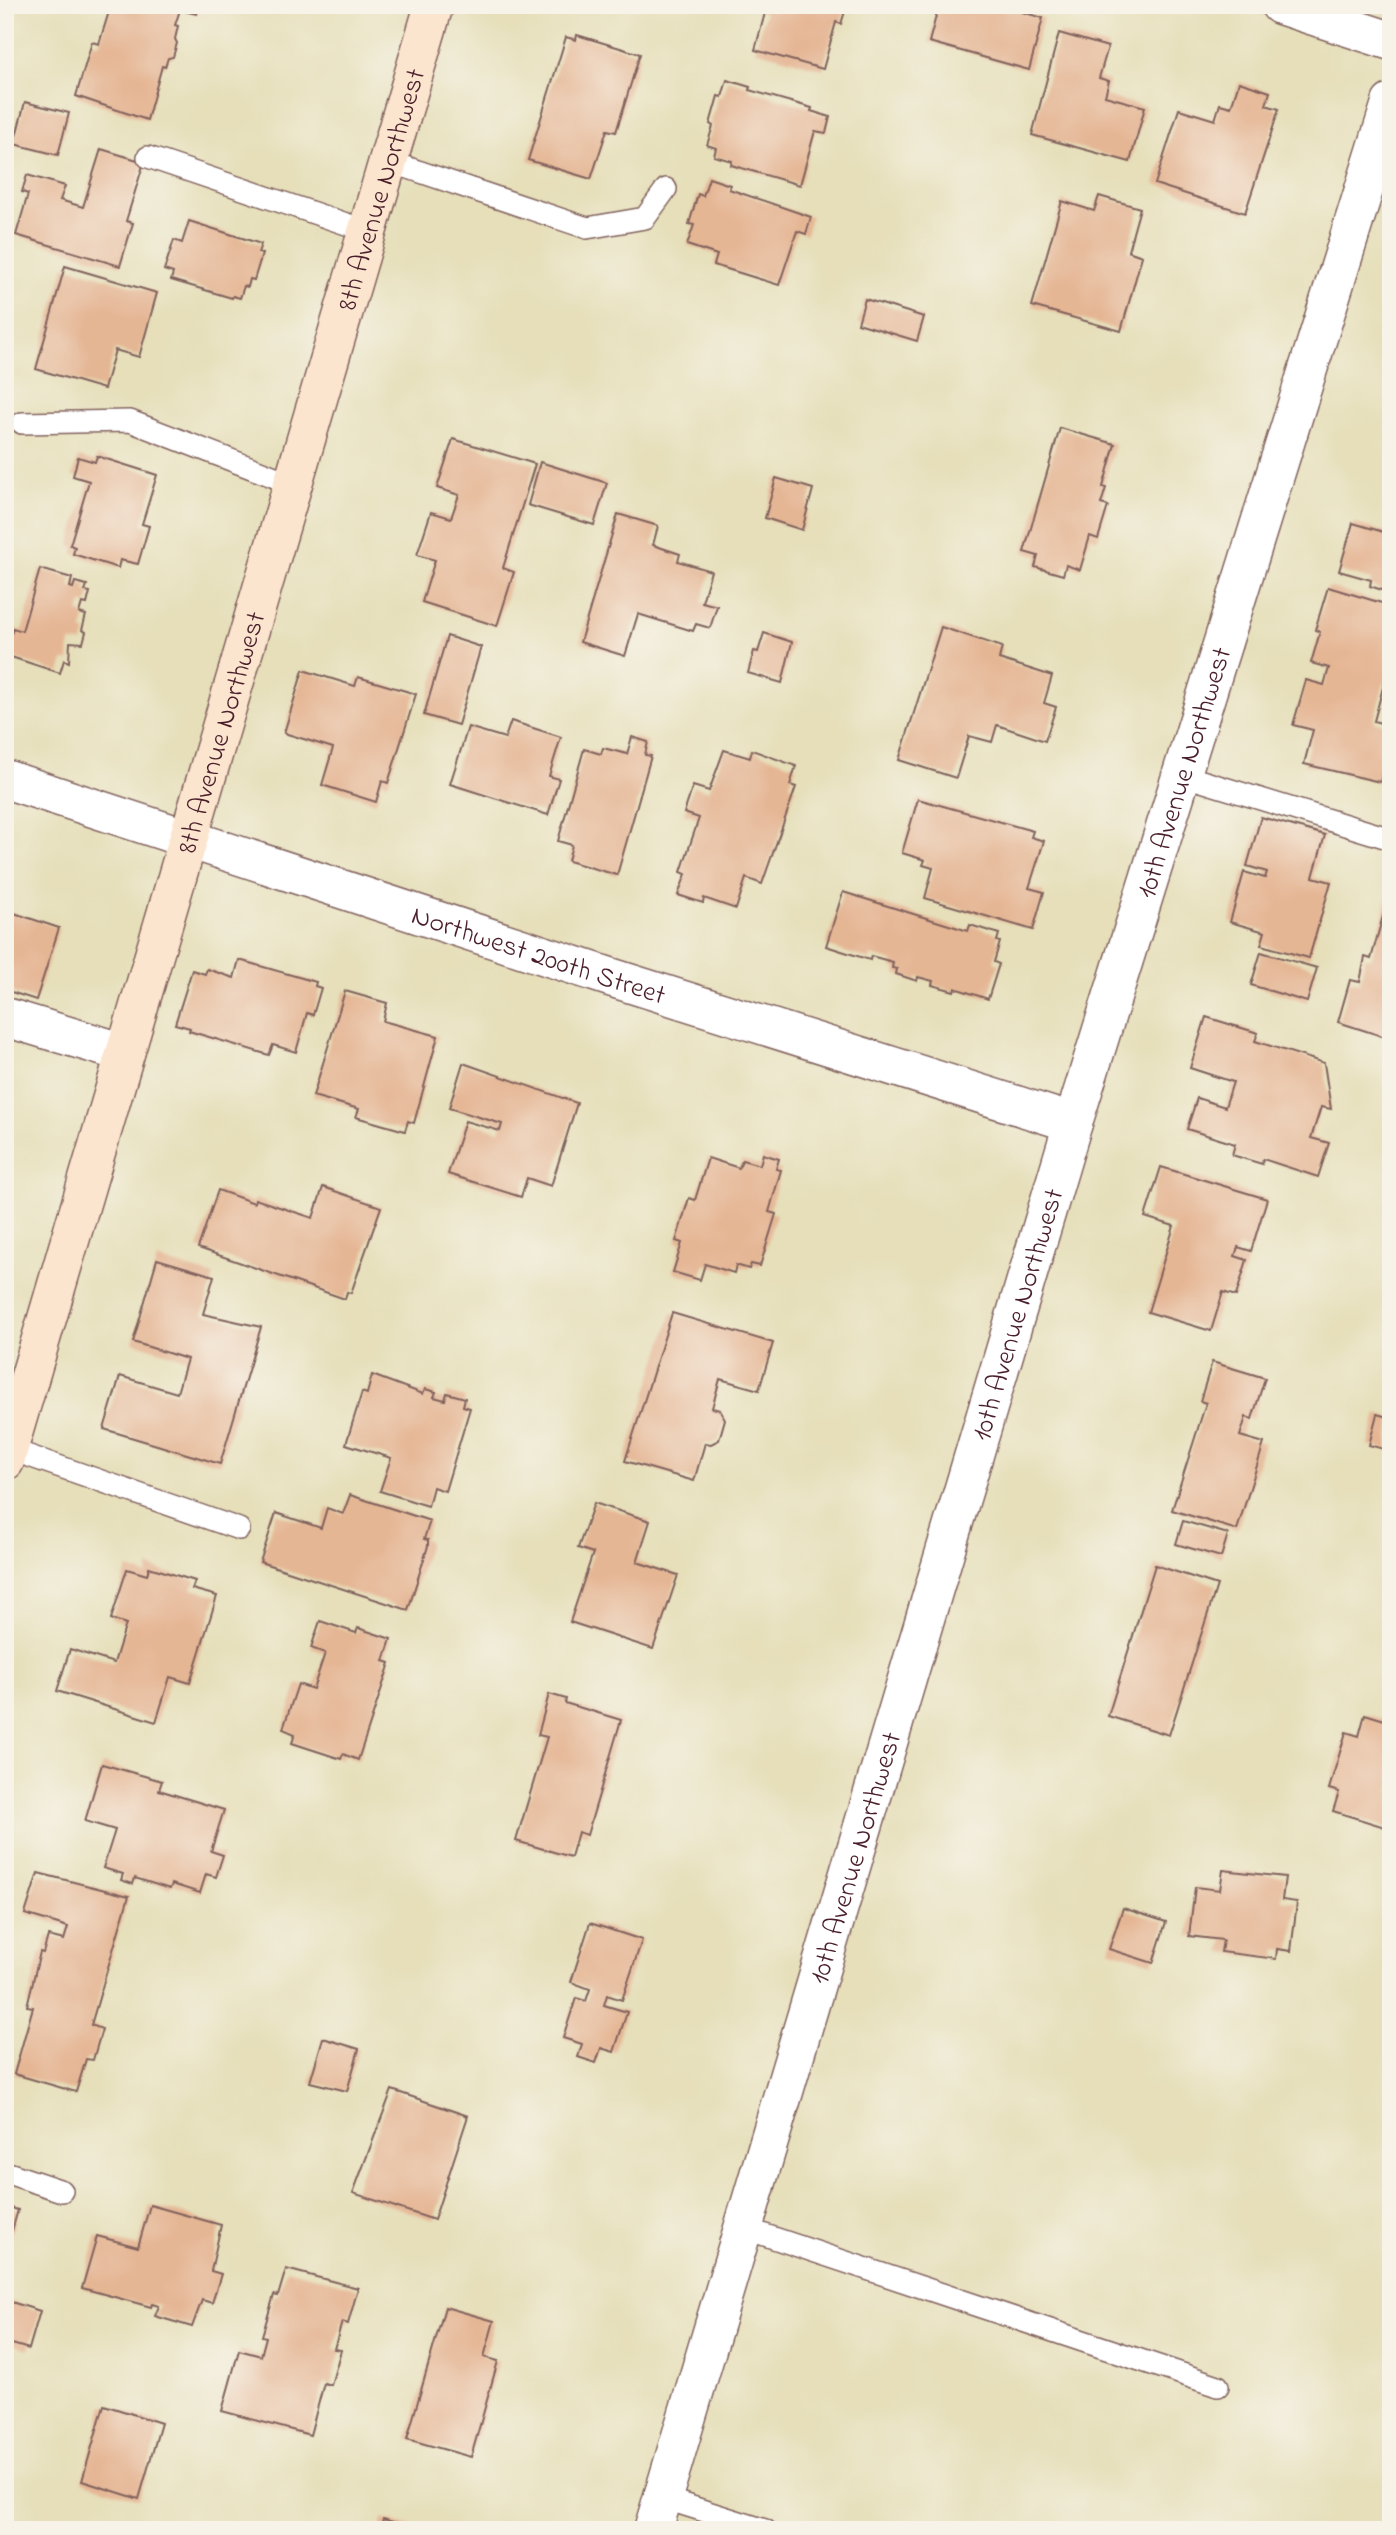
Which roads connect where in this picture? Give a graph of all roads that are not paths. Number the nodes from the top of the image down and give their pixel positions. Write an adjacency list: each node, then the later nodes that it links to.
1 (434, 5): 6 (main road, 8th Avenue Northwest)
2 (1280, 5): 3 (street)
3 (1391, 41)
4 (1391, 103): 11 (street, 10th Avenue Northwest)
5 (148, 157): 8 (lane)
6 (388, 161): 7 (lane); 8 (main road, 8th Avenue Northwest)
7 (666, 189)
8 (367, 231): 10 (main road, 8th Avenue Northwest)
9 (22, 423): 10 (lane)
10 (293, 484): 13 (main road, 8th Avenue Northwest)
11 (1182, 775): 14 (lane); 17 (street, 10th Avenue Northwest)
12 (5, 779): 13 (street, Northwest 200th Street)
13 (187, 836): 16 (main road, 8th Avenue Northwest); 17 (street, Northwest 200th Street)
14 (1391, 839)
15 (5, 1017): 16 (street)
16 (125, 1053): 18 (main road, 8th Avenue Northwest)
17 (1073, 1123): 22 (street, 10th Avenue Northwest)
18 (7, 1455): 19 (lane)
19 (239, 1529)
20 (5, 2172): 21 (lane)
21 (62, 2191)
22 (744, 2228): 23 (lane); 24 (street, 10th Avenue Northwest)
23 (1218, 2386)
24 (658, 2514): 25 (lane)
25 (765, 2530)

